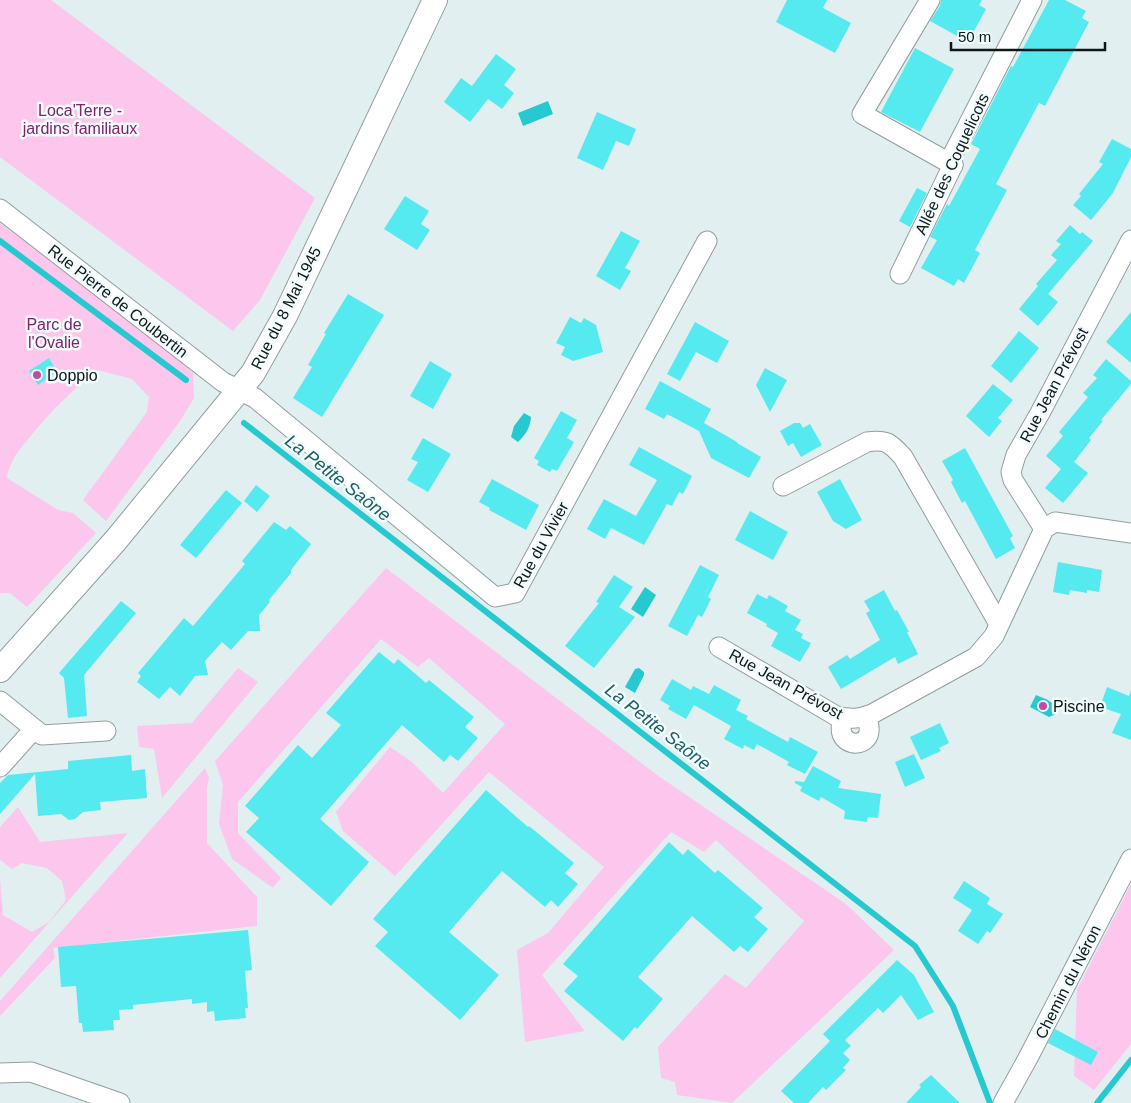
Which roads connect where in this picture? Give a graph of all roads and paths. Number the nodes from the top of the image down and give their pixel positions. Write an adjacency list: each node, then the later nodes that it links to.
1 (435, 0): 9 (street, Rue du 8 Mai 1945)
2 (930, 0): 4 (street)
3 (1032, 0): 4 (street, Allée des Coquelicots)
4 (953, 165): 8 (street, Allée des Coquelicots)
5 (0, 209): 9 (street, Rue Pierre de Coubertin)
6 (1131, 240): 11 (street, Rue Jean Prévost)
7 (707, 241): 9 (street, Rue du Vivier)
8 (900, 274)
9 (238, 390): 15 (street, Rue du 8 Mai 1945)
10 (783, 486): 13 (street)
11 (1044, 529): 12 (street); 13 (street, Rue Jean Prévost)
12 (1131, 533)
13 (1000, 624): 17 (street, Rue Jean Prévost)
14 (719, 647): 18 (street, Rue Jean Prévost)
15 (0, 670)
16 (0, 701): 19 (street)
17 (866, 716): 18 (street, Rue Jean Prévost); 18 (street)
18 (842, 718)
19 (34, 729): 20 (street); 21 (street)
20 (106, 731)
21 (0, 767)
22 (1131, 859): 25 (street, Chemin du Néron)
23 (0, 1072): 24 (street)
24 (120, 1103)
25 (1002, 1103)

